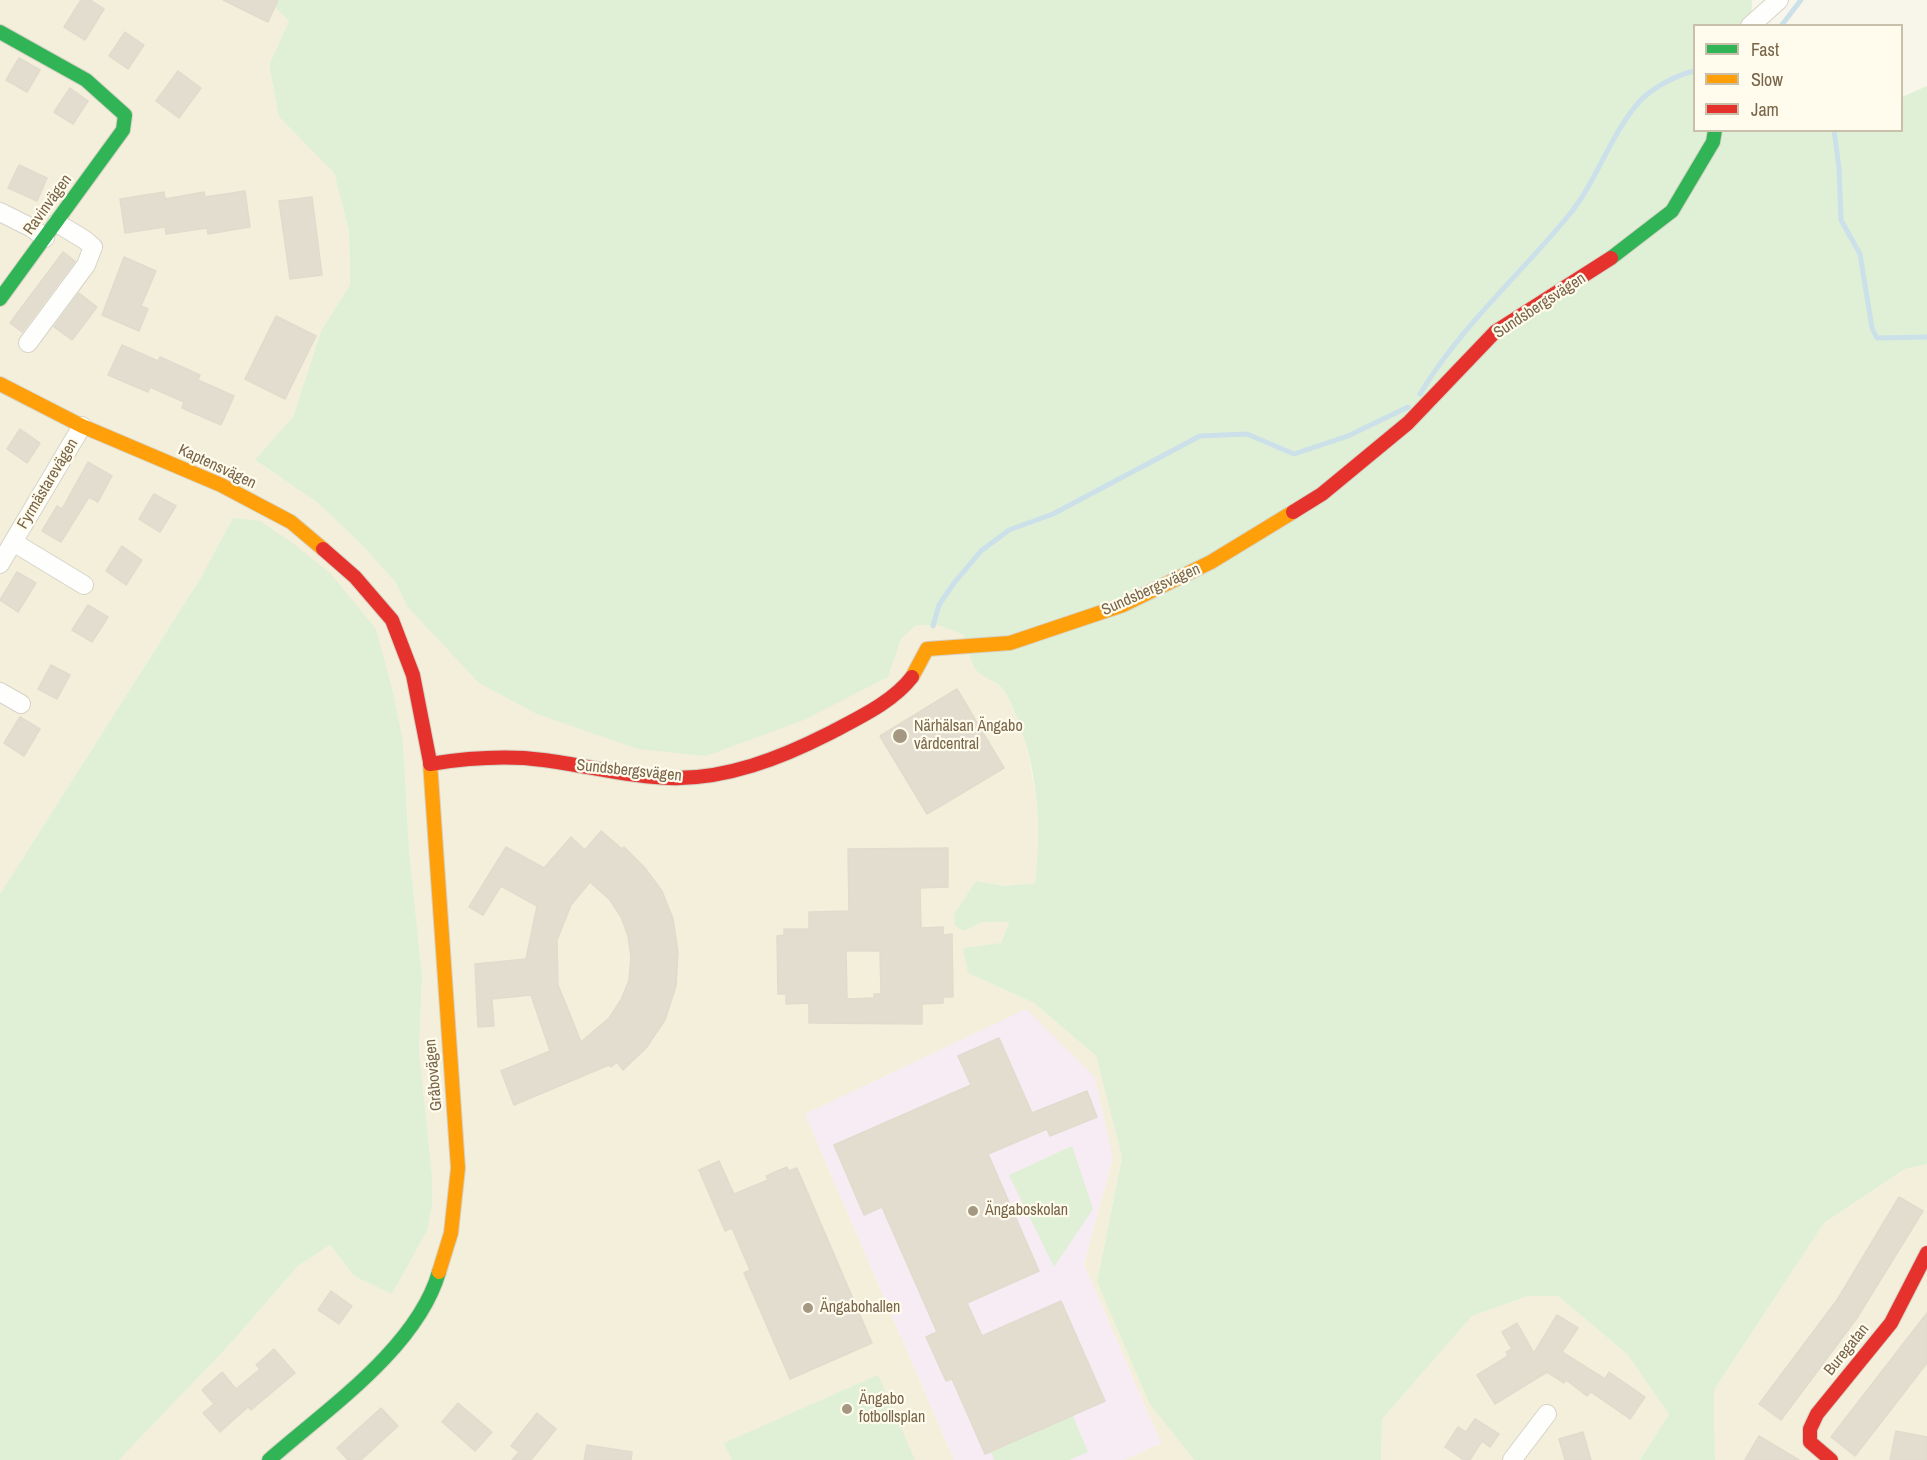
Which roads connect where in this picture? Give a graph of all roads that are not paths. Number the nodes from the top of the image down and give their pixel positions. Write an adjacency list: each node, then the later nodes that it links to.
1 (1779, 0): 2 (street)
2 (1752, 24)
3 (0, 32): 6 (street, Ravinvägen)
4 (1714, 132): 18 (street, Sundsbergsvägen)
5 (0, 212): 7 (street)
6 (57, 223): 7 (street, Ravinvägen); 9 (street)
7 (45, 238): 8 (street, Ravinvägen)
8 (0, 299)
9 (28, 343)
10 (0, 384): 11 (street, Kaptensvägen)
11 (82, 426): 12 (street, Fyrmästarevägen); 15 (street, Kaptensvägen)
12 (13, 542): 13 (street, Fyrmästarevägen); 14 (street, Fyrmästarevägen)
13 (0, 564)
14 (84, 585)
15 (392, 620): 18 (street, Gråbovägen)
16 (0, 692): 17 (street)
17 (21, 704)
18 (430, 764): 21 (street, Gråbovägen)
19 (1927, 1253): 23 (street, Buregatan)
20 (1548, 1414): 22 (street)
21 (269, 1460)
22 (1512, 1460)
23 (1831, 1460)

